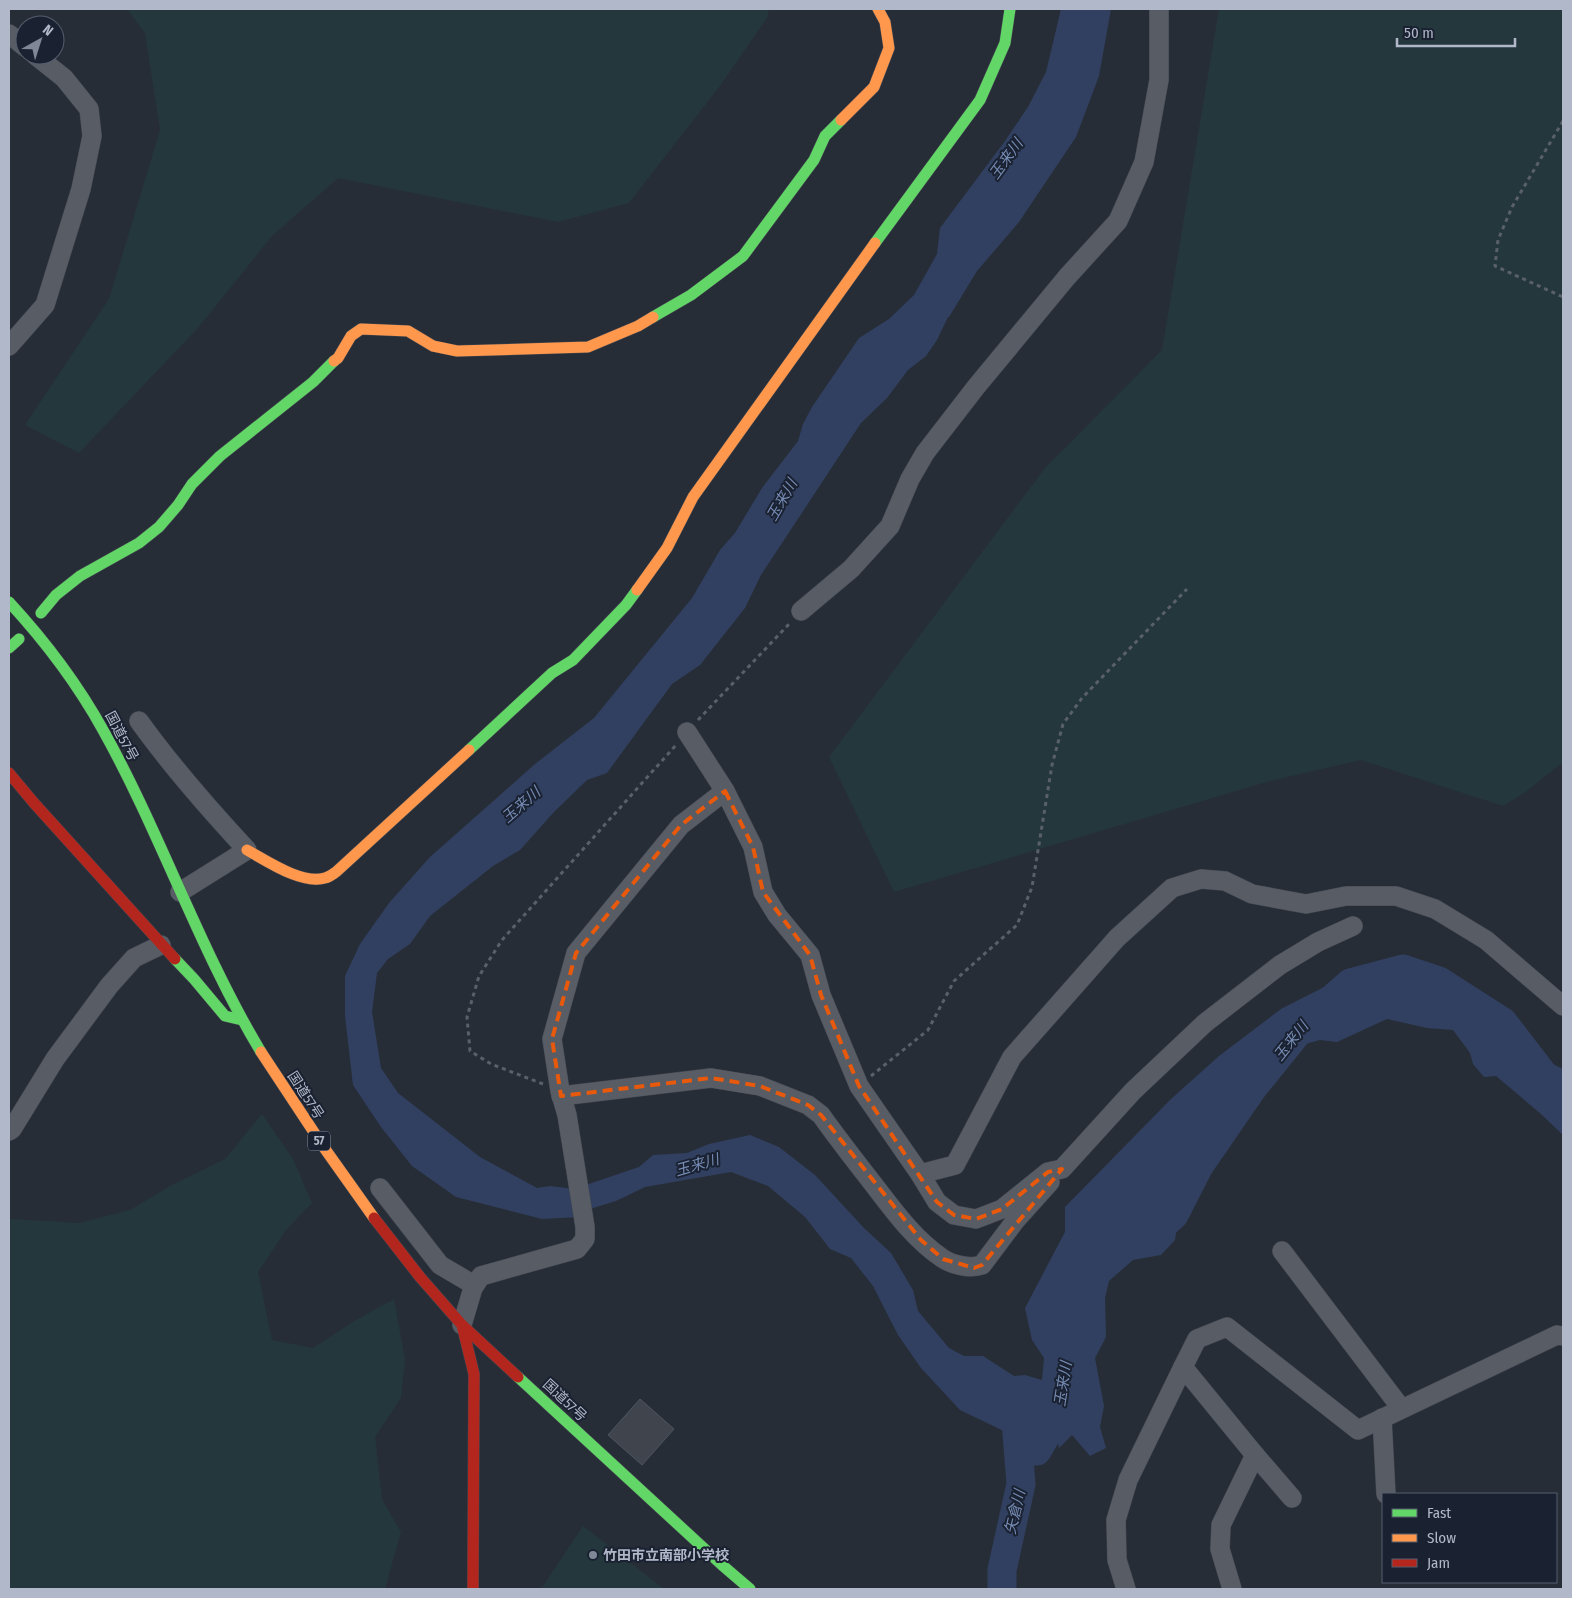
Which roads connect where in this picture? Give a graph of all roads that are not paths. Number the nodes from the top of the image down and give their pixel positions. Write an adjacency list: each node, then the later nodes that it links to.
1 (878, 9): 8 (main road)
2 (1010, 9): 15 (main road)
3 (1159, 9): 7 (street)
4 (48, 65): 5 (street)
5 (9, 346)
6 (9, 602): 16 (main road, 国道57号 / 57)
7 (801, 611)
8 (41, 614)
9 (19, 639): 10 (main road)
10 (9, 648)
11 (139, 721): 15 (street)
12 (687, 732): 14 (street)
13 (9, 773): 18 (main road)
14 (726, 791): 21 (street); 24 (street)
15 (247, 850): 16 (street)
16 (180, 892): 20 (main road, 国道57号 / 57)
17 (1353, 926): 23 (street)
18 (161, 945): 20 (main road); 22 (street)
19 (1563, 1006): 24 (street)
20 (242, 1020): 28 (main road, 国道57号 / 57)
21 (560, 1094): 23 (street); 27 (street)
22 (9, 1131)
23 (1062, 1169): 24 (street)
24 (920, 1174)
25 (380, 1188): 27 (street)
26 (1282, 1251): 31 (street)
27 (474, 1285): 28 (street)
28 (462, 1324): 36 (main road); 37 (main road, 国道57号 / 57)
29 (1563, 1336): 31 (street)
30 (1183, 1367): 32 (street); 33 (street); 38 (street)
31 (1401, 1408): 32 (street)
32 (1382, 1418): 34 (street)
33 (1255, 1455): 35 (street); 39 (street)
34 (1386, 1493)
35 (1292, 1498)
36 (473, 1589)
37 (750, 1589)
38 (1126, 1589)
39 (1232, 1589)

